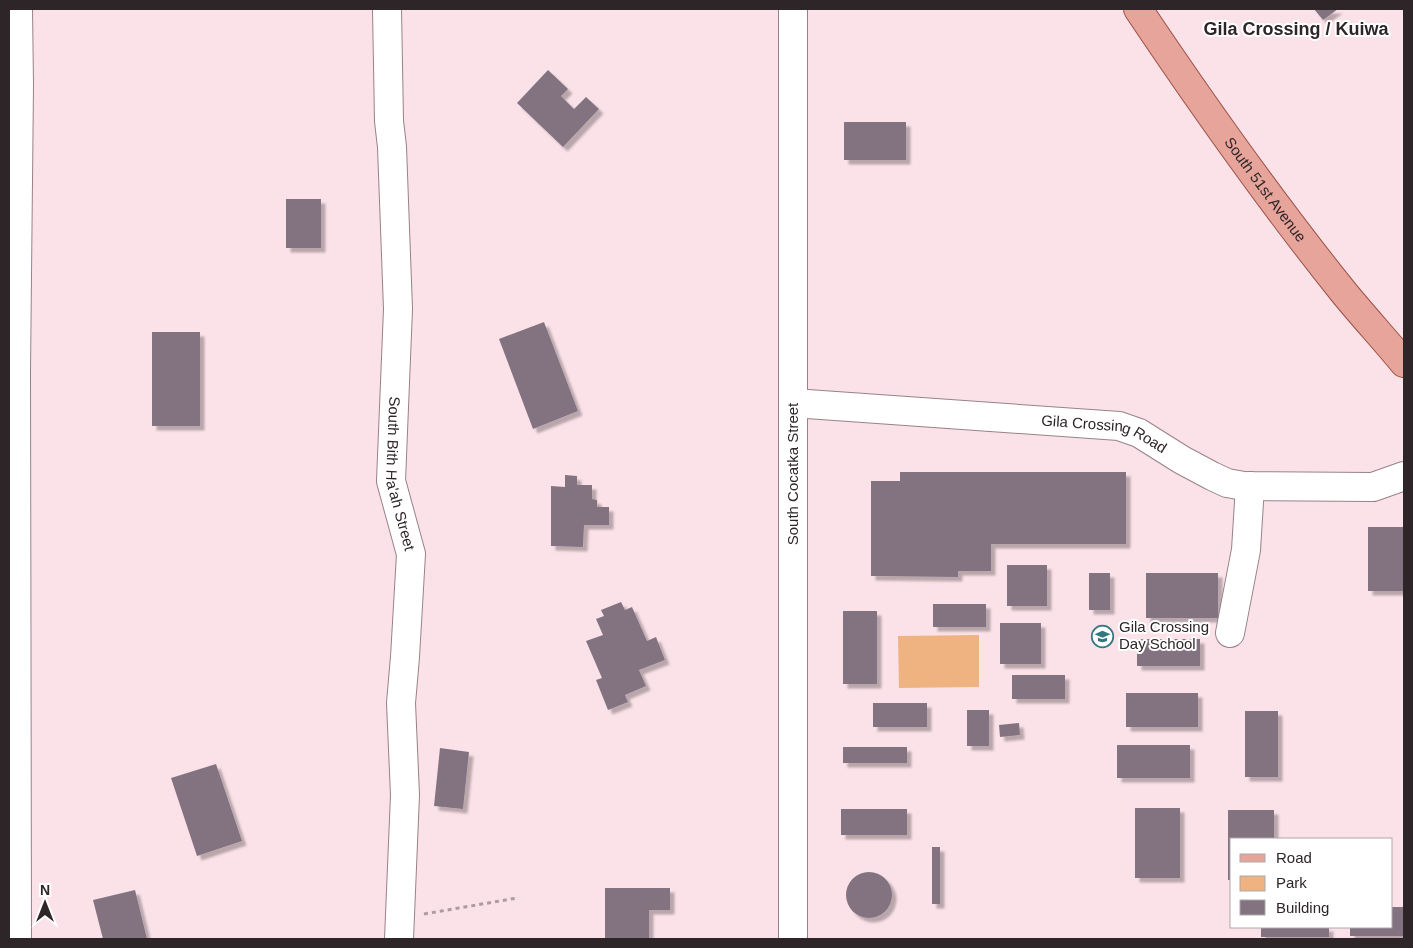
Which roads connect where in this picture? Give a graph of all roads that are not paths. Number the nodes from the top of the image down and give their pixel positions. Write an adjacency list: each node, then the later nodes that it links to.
1 (18, 9): 11 (street)
2 (387, 9): 10 (street, South Bith Ha'ah Street)
3 (793, 9): 6 (street, South Cocatka Street)
4 (1138, 9): 5 (main road, South 51st Avenue)
5 (1404, 363)
6 (793, 403): 8 (street, Gila Crossing Road); 12 (street, South Cocatka Street)
7 (1404, 476): 8 (street, Gila Crossing Road)
8 (1250, 486): 9 (street)
9 (1230, 633)
10 (399, 929)
11 (17, 939)
12 (793, 939)

